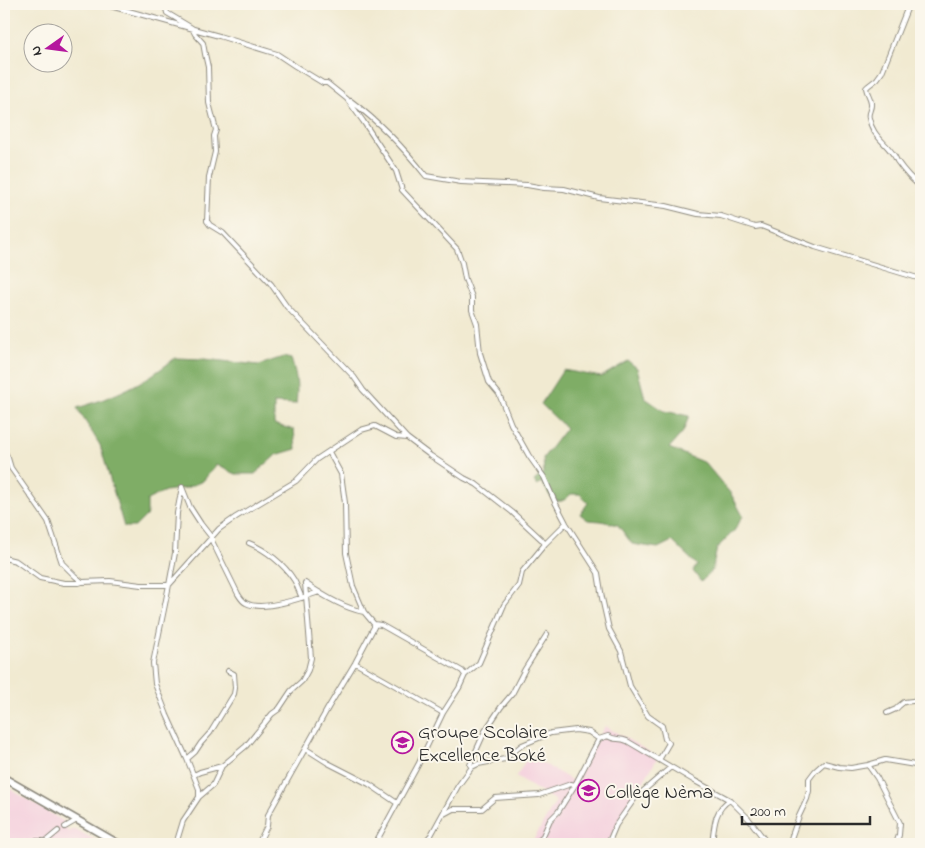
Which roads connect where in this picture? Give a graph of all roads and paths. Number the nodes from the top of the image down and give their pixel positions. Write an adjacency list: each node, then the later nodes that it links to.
1 (103, 4): 4 (street)
2 (165, 4): 4 (street)
3 (910, 4): 6 (street)
4 (192, 28): 5 (street); 8 (street)
5 (348, 98): 7 (street); 11 (street)
6 (921, 187)
7 (921, 279)
8 (407, 438): 10 (street); 14 (street)
9 (4, 451): 16 (street)
10 (329, 452): 12 (street); 20 (street)
11 (566, 523): 14 (street); 32 (street)
12 (212, 538): 17 (street); 17 (street); 19 (street)
13 (249, 543): 19 (street)
14 (545, 544): 25 (street)
15 (4, 558): 16 (street)
16 (82, 582): 17 (street)
17 (168, 585): 31 (street)
18 (318, 592): 19 (street); 19 (street); 20 (street)
19 (303, 598): 34 (street)
20 (364, 612): 21 (street)
21 (374, 624): 23 (street); 25 (street)
22 (548, 634): 36 (street)
23 (355, 663): 27 (street); 30 (street)
24 (228, 671): 31 (street)
25 (464, 675): 27 (street)
26 (921, 700): 28 (street)
27 (443, 713): 43 (street)
28 (887, 713)
29 (599, 739): 32 (street); 36 (street); 40 (street)
30 (306, 749): 43 (street); 53 (street)
31 (187, 759): 38 (street)
32 (659, 760): 37 (street)
33 (868, 765): 35 (street); 60 (street); 61 (street)
34 (222, 766): 38 (street); 41 (street)
35 (921, 766)
36 (472, 767): 44 (street)
37 (671, 767): 42 (street); 57 (street)
38 (194, 775): 41 (street)
39 (4, 778): 45 (highway)
40 (575, 786): 44 (street); 56 (street)
41 (199, 797): 52 (street)
42 (730, 800): 58 (street); 59 (street)
43 (397, 803): 54 (street)
44 (442, 815): 55 (street)
45 (77, 820): 46 (street); 51 (highway)
46 (66, 827)
47 (58, 831): 48 (street)
48 (46, 841): 49 (street); 50 (street)
49 (21, 844)
50 (40, 844)
51 (119, 844)
52 (176, 844)
53 (258, 844)
54 (375, 844)
55 (423, 844)
56 (533, 844)
57 (608, 844)
58 (712, 844)
59 (769, 844)
60 (789, 844)
61 (896, 844)

